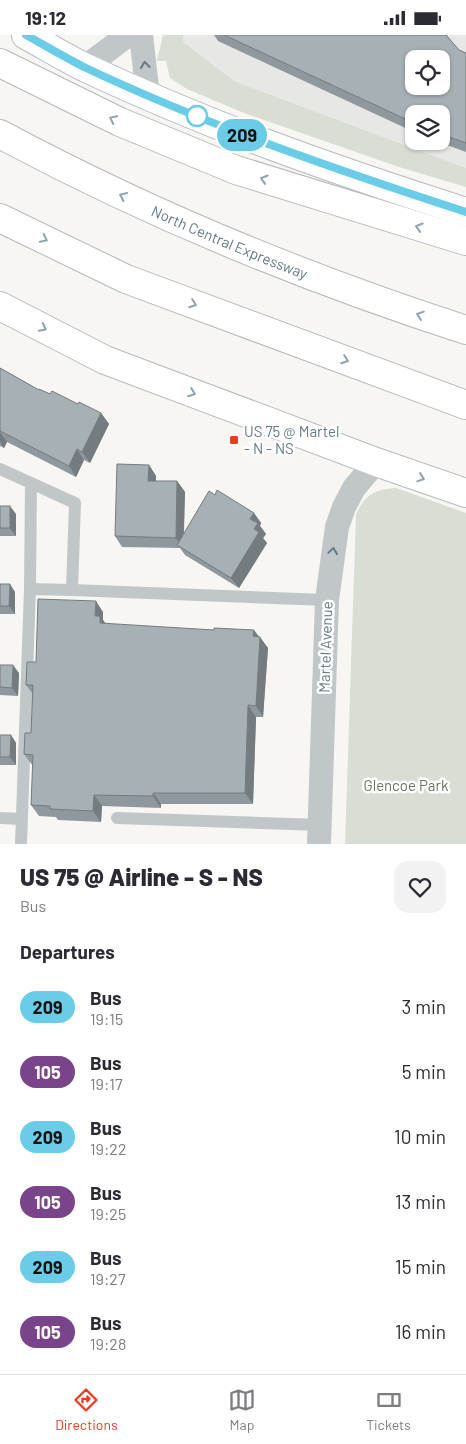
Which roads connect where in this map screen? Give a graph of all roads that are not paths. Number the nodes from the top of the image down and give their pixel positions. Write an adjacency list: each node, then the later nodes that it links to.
1 (26, 35): 5 (main road)
2 (128, 35): 5 (street)
3 (141, 35): 6 (street, one-way to 3)
4 (0, 63): 10 (main road, one-way to 4)
5 (85, 67): 6 (main road)
6 (148, 96): 8 (main road)
7 (0, 135): 12 (main road, North Central Expressway, one-way to 7)
8 (466, 212)
9 (0, 218): 13 (main road, one-way to 13)
10 (466, 241)
11 (0, 306): 14 (main road, one-way to 14)
12 (466, 330)
13 (466, 405)
14 (376, 462): 17 (main road, one-way to 17); 20 (street, Martel Avenue, one-way to 14)
15 (0, 469): 16 (lane)
16 (31, 484): 18 (lane); 19 (lane)
17 (466, 493)
18 (30, 589): 19 (lane); 23 (lane)
19 (72, 590): 20 (lane)
20 (327, 600): 24 (street, Martel Avenue)
21 (0, 818): 23 (lane)
22 (118, 818): 24 (lane)
23 (21, 819): 25 (lane)
24 (319, 835)
25 (20, 844)

